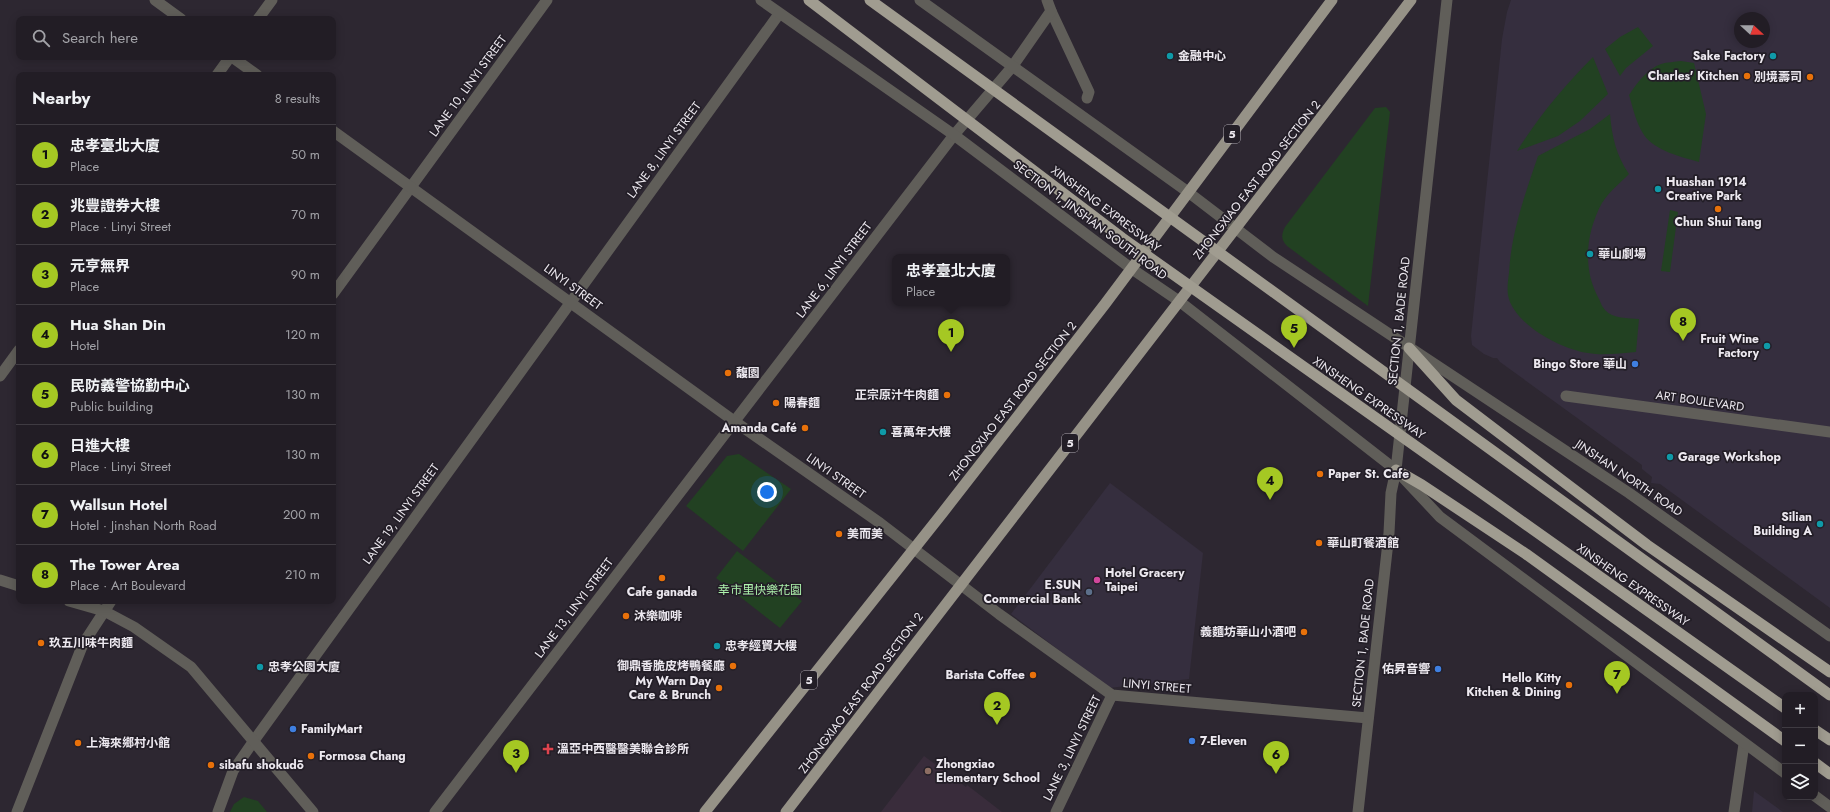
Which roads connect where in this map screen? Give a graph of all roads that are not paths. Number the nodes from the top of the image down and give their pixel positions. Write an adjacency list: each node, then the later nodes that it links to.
1 (155, 0): 14 (street)
2 (272, 0): 15 (street)
3 (547, 0): 24 (street, LANE 10, LINYI STREET)
4 (761, 0): 13 (street, SECTION 1, JINSHAN SOUTH ROAD)
5 (809, 0): 49 (highway, XINSHENG EXPRESSWAY, bridge)
6 (870, 0): 48 (highway, bridge)
7 (920, 0): 18 (street)
8 (1047, 0): 12 (street)
9 (1332, 0): 25 (main road, ZHONGXIAO EAST ROAD SECTION 2 / 5)
10 (1411, 0): 26 (main road, ZHONGXIAO EAST ROAD SECTION 2 / 5)
11 (1447, 0): 31 (street, SECTION 1, BADE ROAD)
12 (1051, 11): 18 (street, LANE 6, LINYI STREET); 21 (street)
13 (779, 14): 23 (street, SECTION 1, JINSHAN SOUTH ROAD); 29 (street, LANE 8, LINYI STREET)
14 (177, 16)
15 (260, 16)
16 (229, 60): 19 (street)
17 (235, 60): 20 (street)
18 (1012, 67): 23 (street, LANE 6, LINYI STREET); 25 (street)
19 (219, 72)
20 (253, 72)
21 (1087, 98)
22 (336, 133): 24 (street, LINYI STREET)
23 (954, 135): 27 (street, SECTION 1, JINSHAN SOUTH ROAD); 35 (street, LANE 6, LINYI STREET)
24 (410, 187): 28 (street, LANE 10, LINYI STREET); 29 (street, LINYI STREET)
25 (1188, 192): 26 (street); 27 (main road, ZHONGXIAO EAST ROAD SECTION 2 / 5)
26 (1236, 229): 30 (main road, ZHONGXIAO EAST ROAD SECTION 2 / 5); 31 (street)
27 (1132, 268): 30 (street, SECTION 1, JINSHAN SOUTH ROAD); 38 (main road, ZHONGXIAO EAST ROAD SECTION 2 / 5)
28 (336, 290)
29 (570, 301): 35 (street, LINYI STREET); 54 (street, LANE 19, LINYI STREET)
30 (1179, 301): 37 (street, SECTION 1, JINSHAN SOUTH ROAD); 40 (main road, ZHONGXIAO EAST ROAD SECTION 2 / 5)
31 (1409, 348): 37 (street, SECTION 1, BADE ROAD); 45 (street, JINSHAN NORTH ROAD); 46 (highway)
32 (16, 354): 33 (street)
33 (0, 376)
34 (1566, 396): 36 (street, ART BOULEVARD)
35 (734, 421): 38 (street, LINYI STREET); 64 (street, LANE 13, LINYI STREET)
36 (1830, 432)
37 (1396, 470): 50 (street, SECTION 1, BADE ROAD); 52 (highway); 55 (street)
38 (914, 549): 40 (street, LINYI STREET); 65 (main road, ZHONGXIAO EAST ROAD SECTION 2 / 5)
39 (0, 580): 41 (street)
40 (960, 584): 47 (street, LINYI STREET); 66 (main road, ZHONGXIAO EAST ROAD SECTION 2 / 5)
41 (16, 585)
42 (79, 604): 44 (street)
43 (110, 604): 44 (street)
44 (104, 612): 54 (street); 61 (street)
45 (1830, 636)
46 (1830, 672)
47 (1112, 695): 50 (street, LINYI STREET); 67 (street, LANE 3, LINYI STREET)
48 (1830, 695)
49 (1782, 706)
50 (1368, 718): 68 (street, SECTION 1, BADE ROAD)
51 (1818, 732): 53 (highway)
52 (1782, 739)
53 (1830, 740)
54 (253, 742): 62 (street, LANE 19, LINYI STREET); 63 (street)
55 (1744, 744): 57 (street); 69 (street)
56 (1816, 764): 58 (highway)
57 (1782, 771)
58 (1830, 774)
59 (1818, 798): 60 (street)
60 (1830, 807)
61 (17, 812)
62 (218, 812)
63 (313, 812)
64 (434, 812)
65 (705, 812)
66 (786, 812)
67 (1056, 812)
68 (1358, 812)
69 (1734, 812)

